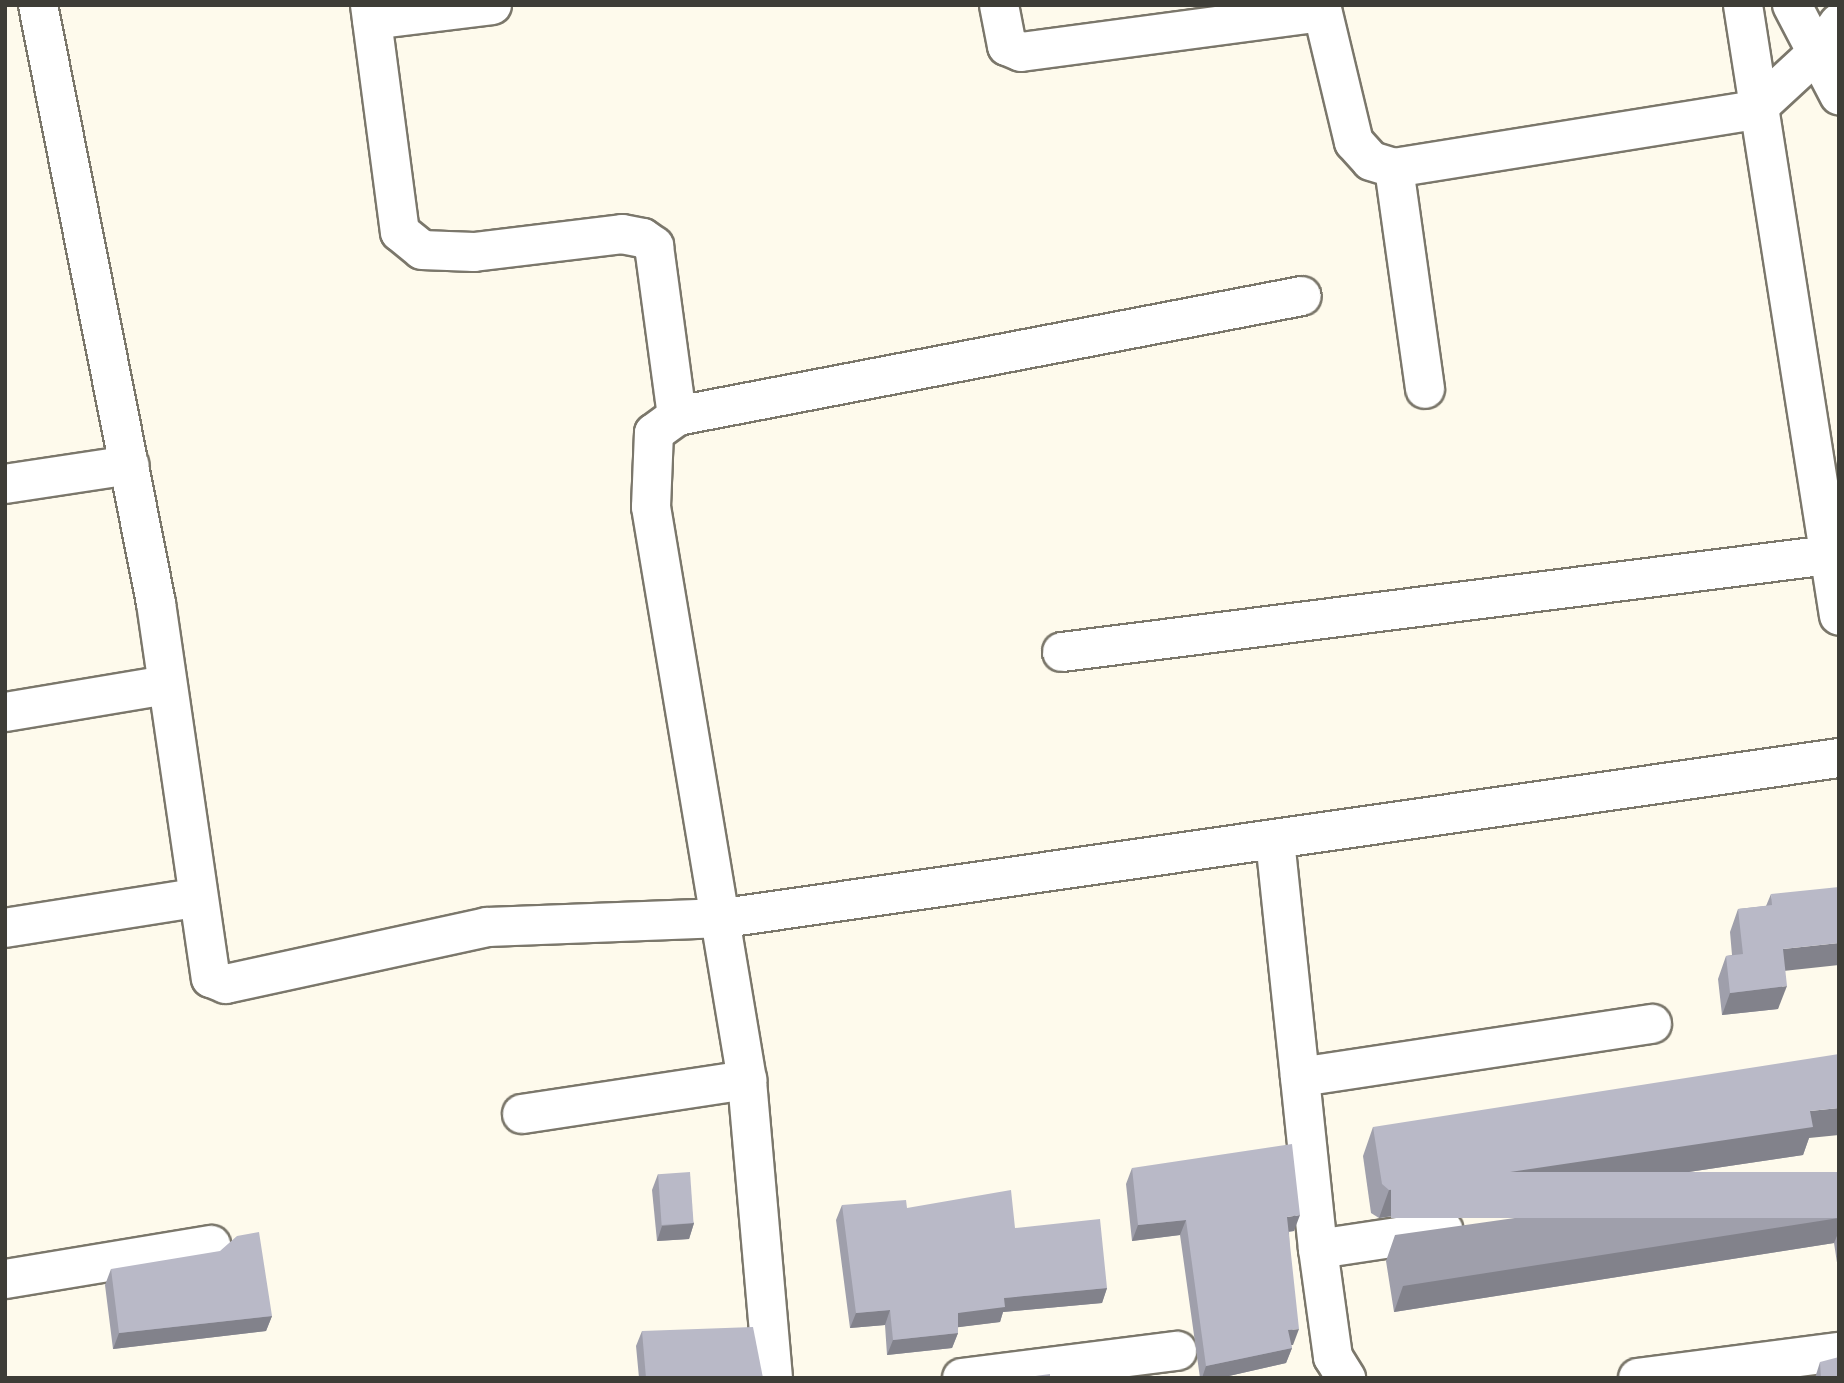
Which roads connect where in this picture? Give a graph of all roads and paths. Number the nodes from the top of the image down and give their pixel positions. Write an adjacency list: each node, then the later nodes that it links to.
1 (38, 5): 15 (street)
2 (492, 5): 7 (street)
3 (999, 5): 6 (street)
4 (1743, 5): 10 (street)
5 (1792, 5): 8 (street)
6 (1321, 8): 11 (street)
7 (371, 13): 14 (street)
8 (1829, 36): 9 (street); 10 (street)
9 (1839, 95)
10 (1755, 110): 11 (street); 17 (street)
11 (1394, 168): 13 (street)
12 (1302, 296): 14 (street)
13 (1425, 389)
14 (677, 416): 25 (street)
15 (130, 465): 16 (street); 20 (street)
16 (5, 484)
17 (1829, 555): 18 (street); 19 (street)
18 (1839, 616)
19 (1062, 652)
20 (166, 685): 21 (street); 24 (street)
21 (5, 712)
22 (1839, 758): 23 (street)
23 (1275, 840): 25 (street); 28 (street)
24 (194, 898): 25 (street); 26 (street)
25 (724, 918): 29 (street)
26 (5, 928)
27 (1652, 1024): 28 (street)
28 (1300, 1077): 33 (street)
29 (747, 1080): 30 (street); 37 (street)
30 (522, 1114)
31 (1483, 1225): 33 (street)
32 (211, 1245): 34 (street)
33 (1318, 1249): 39 (street)
34 (5, 1279)
35 (1177, 1351): 38 (street)
36 (1839, 1352): 40 (street)
37 (773, 1378)
38 (962, 1378)
39 (1346, 1378)
40 (1638, 1378)

